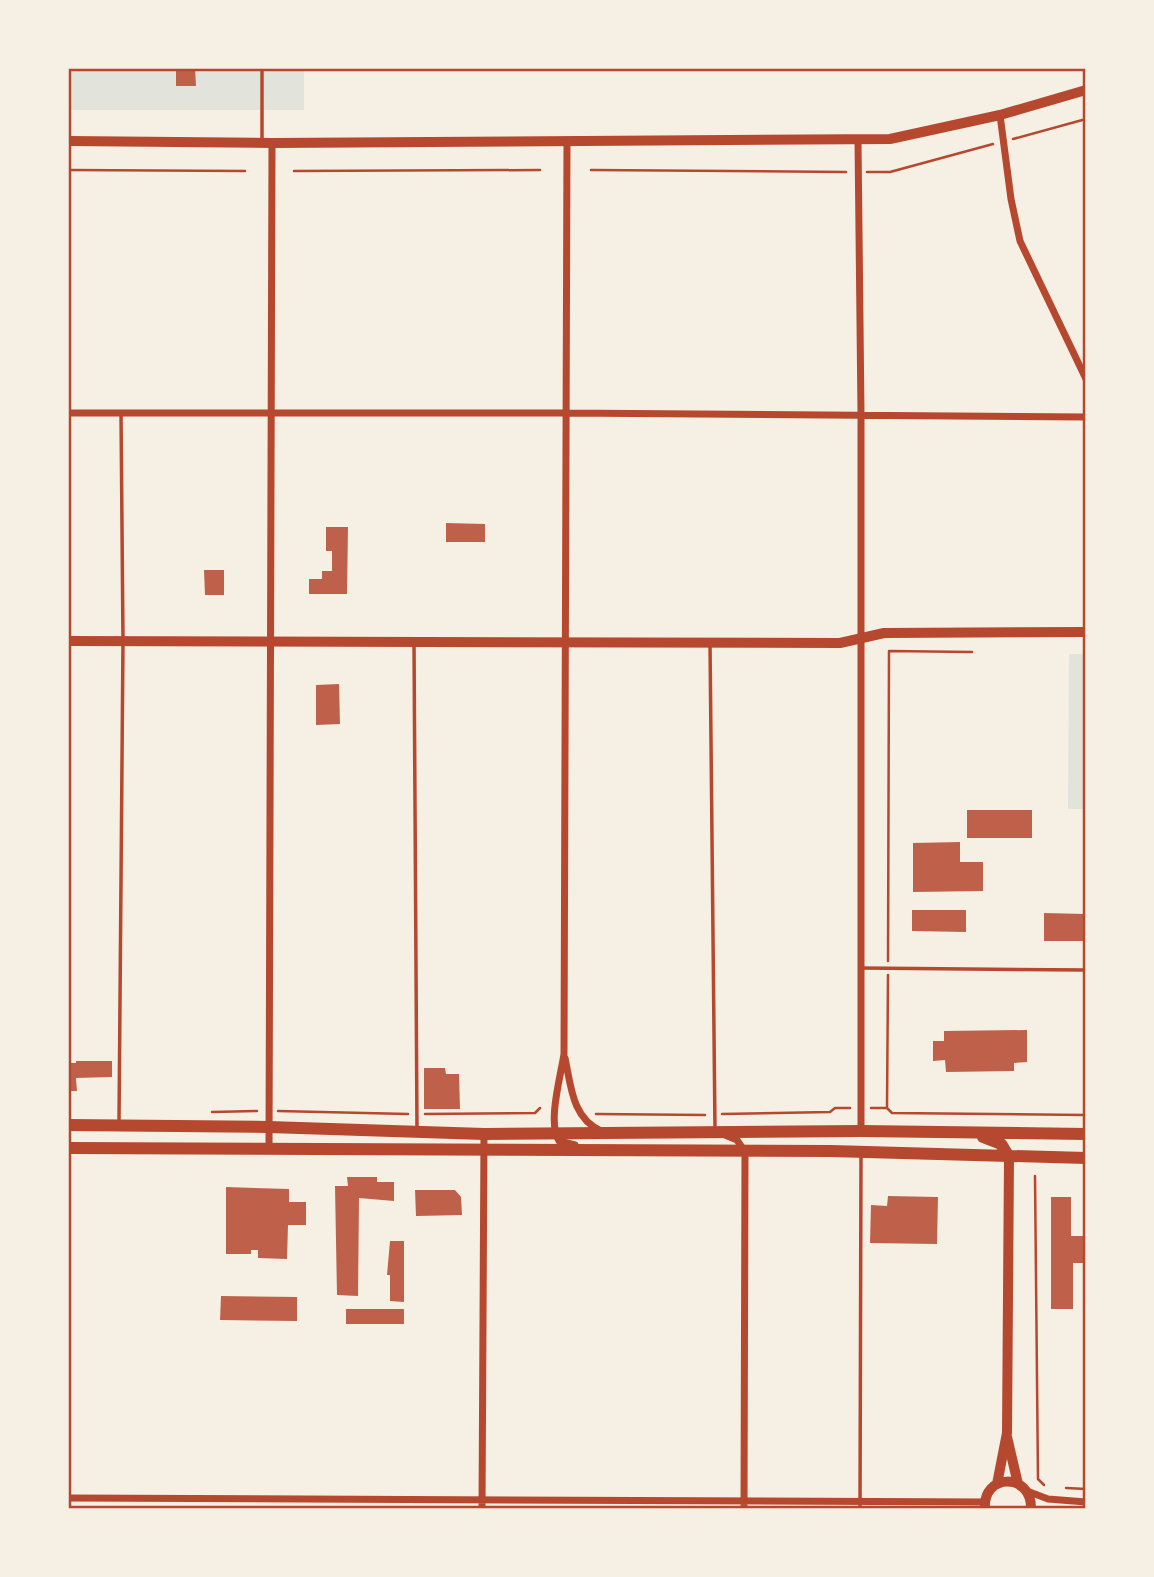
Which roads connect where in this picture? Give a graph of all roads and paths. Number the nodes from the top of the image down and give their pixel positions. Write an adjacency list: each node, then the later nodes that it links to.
1 (262, 68): 9 (lane)
2 (1086, 90): 3 (street)
3 (1000, 115): 5 (street); 8 (street)
4 (1086, 119): 8 (path)
5 (858, 140): 7 (street); 15 (street)
6 (68, 141): 9 (street)
7 (567, 141): 9 (street); 18 (street)
8 (1003, 141): 15 (path); 16 (street)
9 (267, 143): 20 (street)
10 (68, 170): 13 (path)
11 (540, 170): 14 (path)
12 (591, 170): 15 (path)
13 (245, 171)
14 (293, 171)
15 (859, 172): 21 (street)
16 (1086, 379)
17 (68, 413): 19 (street)
18 (565, 413): 20 (street); 21 (street); 29 (street)
19 (121, 414): 20 (street); 26 (lane)
20 (270, 414): 28 (street)
21 (861, 415): 22 (street); 24 (street)
22 (1086, 417)
23 (1086, 632): 24 (street)
24 (861, 638): 30 (street); 33 (street)
25 (68, 641): 26 (street)
26 (123, 641): 28 (street); 47 (lane)
27 (414, 641): 28 (street); 29 (street); 43 (lane)
28 (270, 642): 41 (street)
29 (565, 642): 30 (street); 36 (street)
30 (710, 642): 44 (lane)
31 (972, 652): 32 (path)
32 (888, 961)
33 (861, 968): 34 (lane); 38 (street)
34 (1086, 970)
35 (888, 975): 39 (path)
36 (564, 1054): 50 (street); 54 (street)
37 (540, 1108): 43 (path)
38 (861, 1108): 39 (path); 44 (path); 49 (street)
39 (887, 1108): 45 (path)
40 (587, 1109): 44 (path)
41 (269, 1111): 42 (path); 43 (path); 48 (street)
42 (212, 1112)
43 (417, 1114): 51 (lane)
44 (715, 1115): 55 (lane)
45 (1086, 1115)
46 (68, 1125): 47 (highway)
47 (119, 1125): 48 (highway)
48 (269, 1127): 51 (highway); 58 (street)
49 (861, 1131): 52 (highway); 55 (highway); 61 (highway); 64 (highway)
50 (555, 1132): 53 (highway); 54 (highway); 59 (street)
51 (417, 1133): 53 (highway)
52 (954, 1133): 56 (highway); 65 (highway)
53 (484, 1134): 60 (street)
54 (608, 1134): 55 (highway)
55 (717, 1134): 62 (street)
56 (1086, 1134)
57 (68, 1148): 58 (highway)
58 (269, 1149): 60 (highway)
59 (620, 1150): 60 (highway); 62 (highway)
60 (484, 1151): 77 (street)
61 (831, 1151): 62 (highway); 63 (highway)
62 (745, 1152): 78 (street)
63 (861, 1152): 64 (highway); 79 (lane)
64 (971, 1154): 65 (highway)
65 (1009, 1157): 66 (highway); 68 (street)
66 (1086, 1158)
67 (1035, 1176): 71 (path)
68 (1007, 1433): 69 (street); 70 (street)
69 (997, 1484): 70 (street); 80 (street)
70 (1023, 1487): 76 (street); 82 (street)
71 (1047, 1488)
72 (1060, 1488): 73 (path)
73 (1086, 1489)
74 (68, 1498): 75 (street)
75 (222, 1499): 77 (street); 81 (street)
76 (1086, 1502)
77 (482, 1504): 78 (street)
78 (744, 1505): 79 (street)
79 (860, 1505): 80 (street)
80 (985, 1505)
81 (222, 1509)
82 (1031, 1509)

